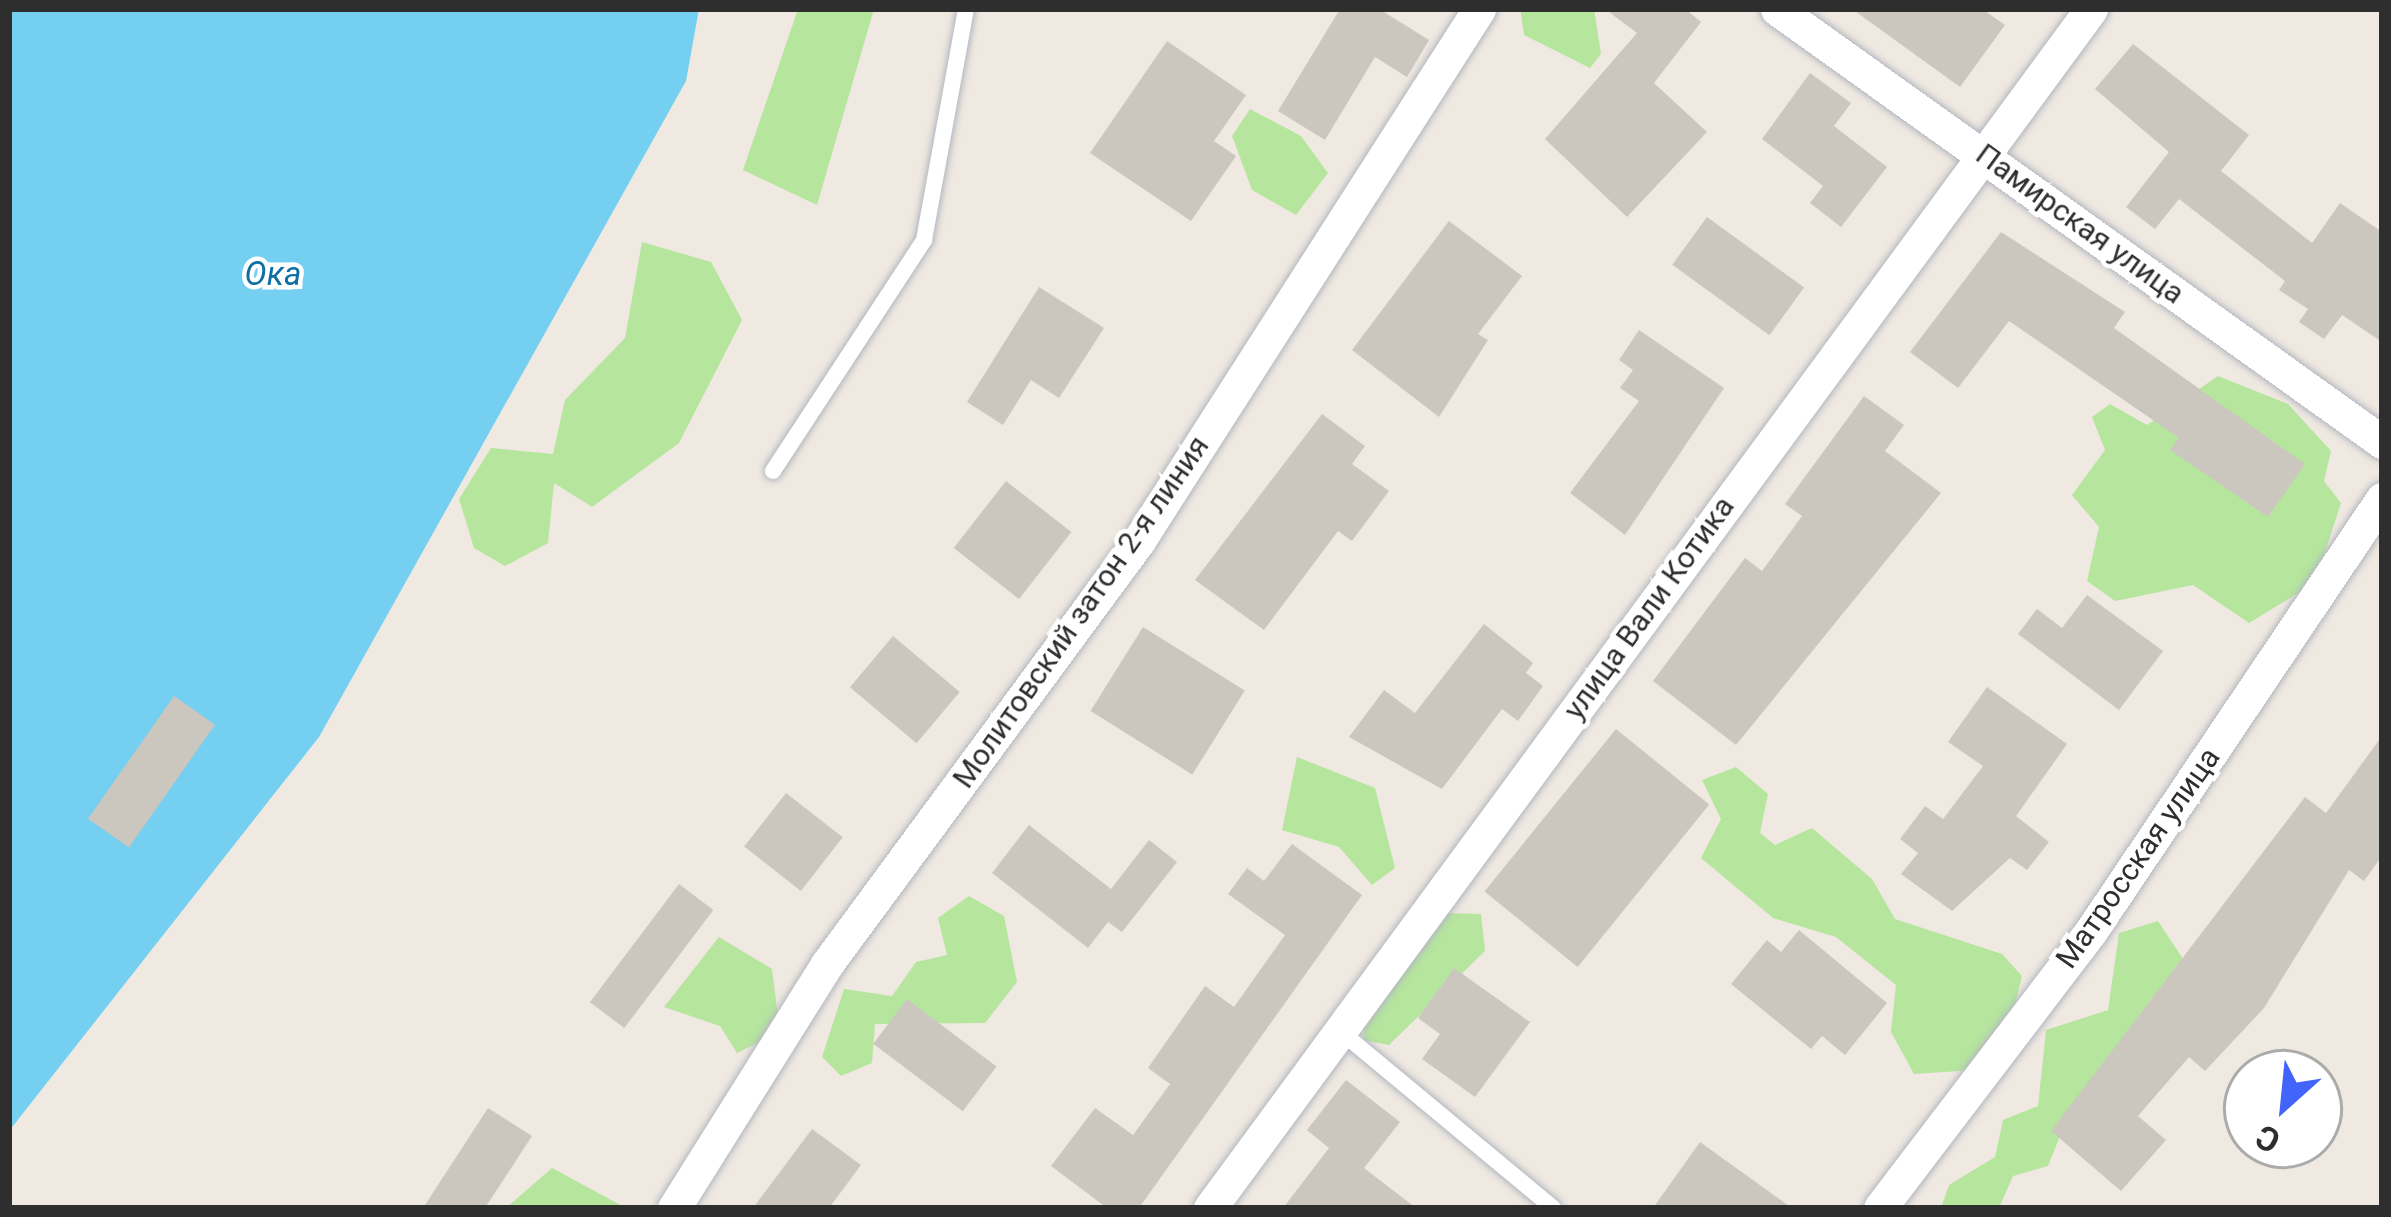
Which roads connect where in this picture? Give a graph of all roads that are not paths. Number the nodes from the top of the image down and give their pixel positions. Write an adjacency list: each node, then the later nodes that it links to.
1 (966, 9): 7 (lane)
2 (1479, 9): 10 (street, Молитовский затон 2-я линия)
3 (1777, 9): 5 (street, Памирская улица)
4 (2091, 9): 5 (street, улица Вали Котика)
5 (1982, 154): 6 (street, Памирская улица); 9 (street, улица Вали Котика)
6 (2382, 442)
7 (773, 470)
8 (2382, 499): 13 (street, Матросская улица)
9 (1340, 1030): 11 (street, улица Вали Котика); 12 (lane)
10 (674, 1208)
11 (1210, 1208)
12 (1553, 1208)
13 (1880, 1208)

